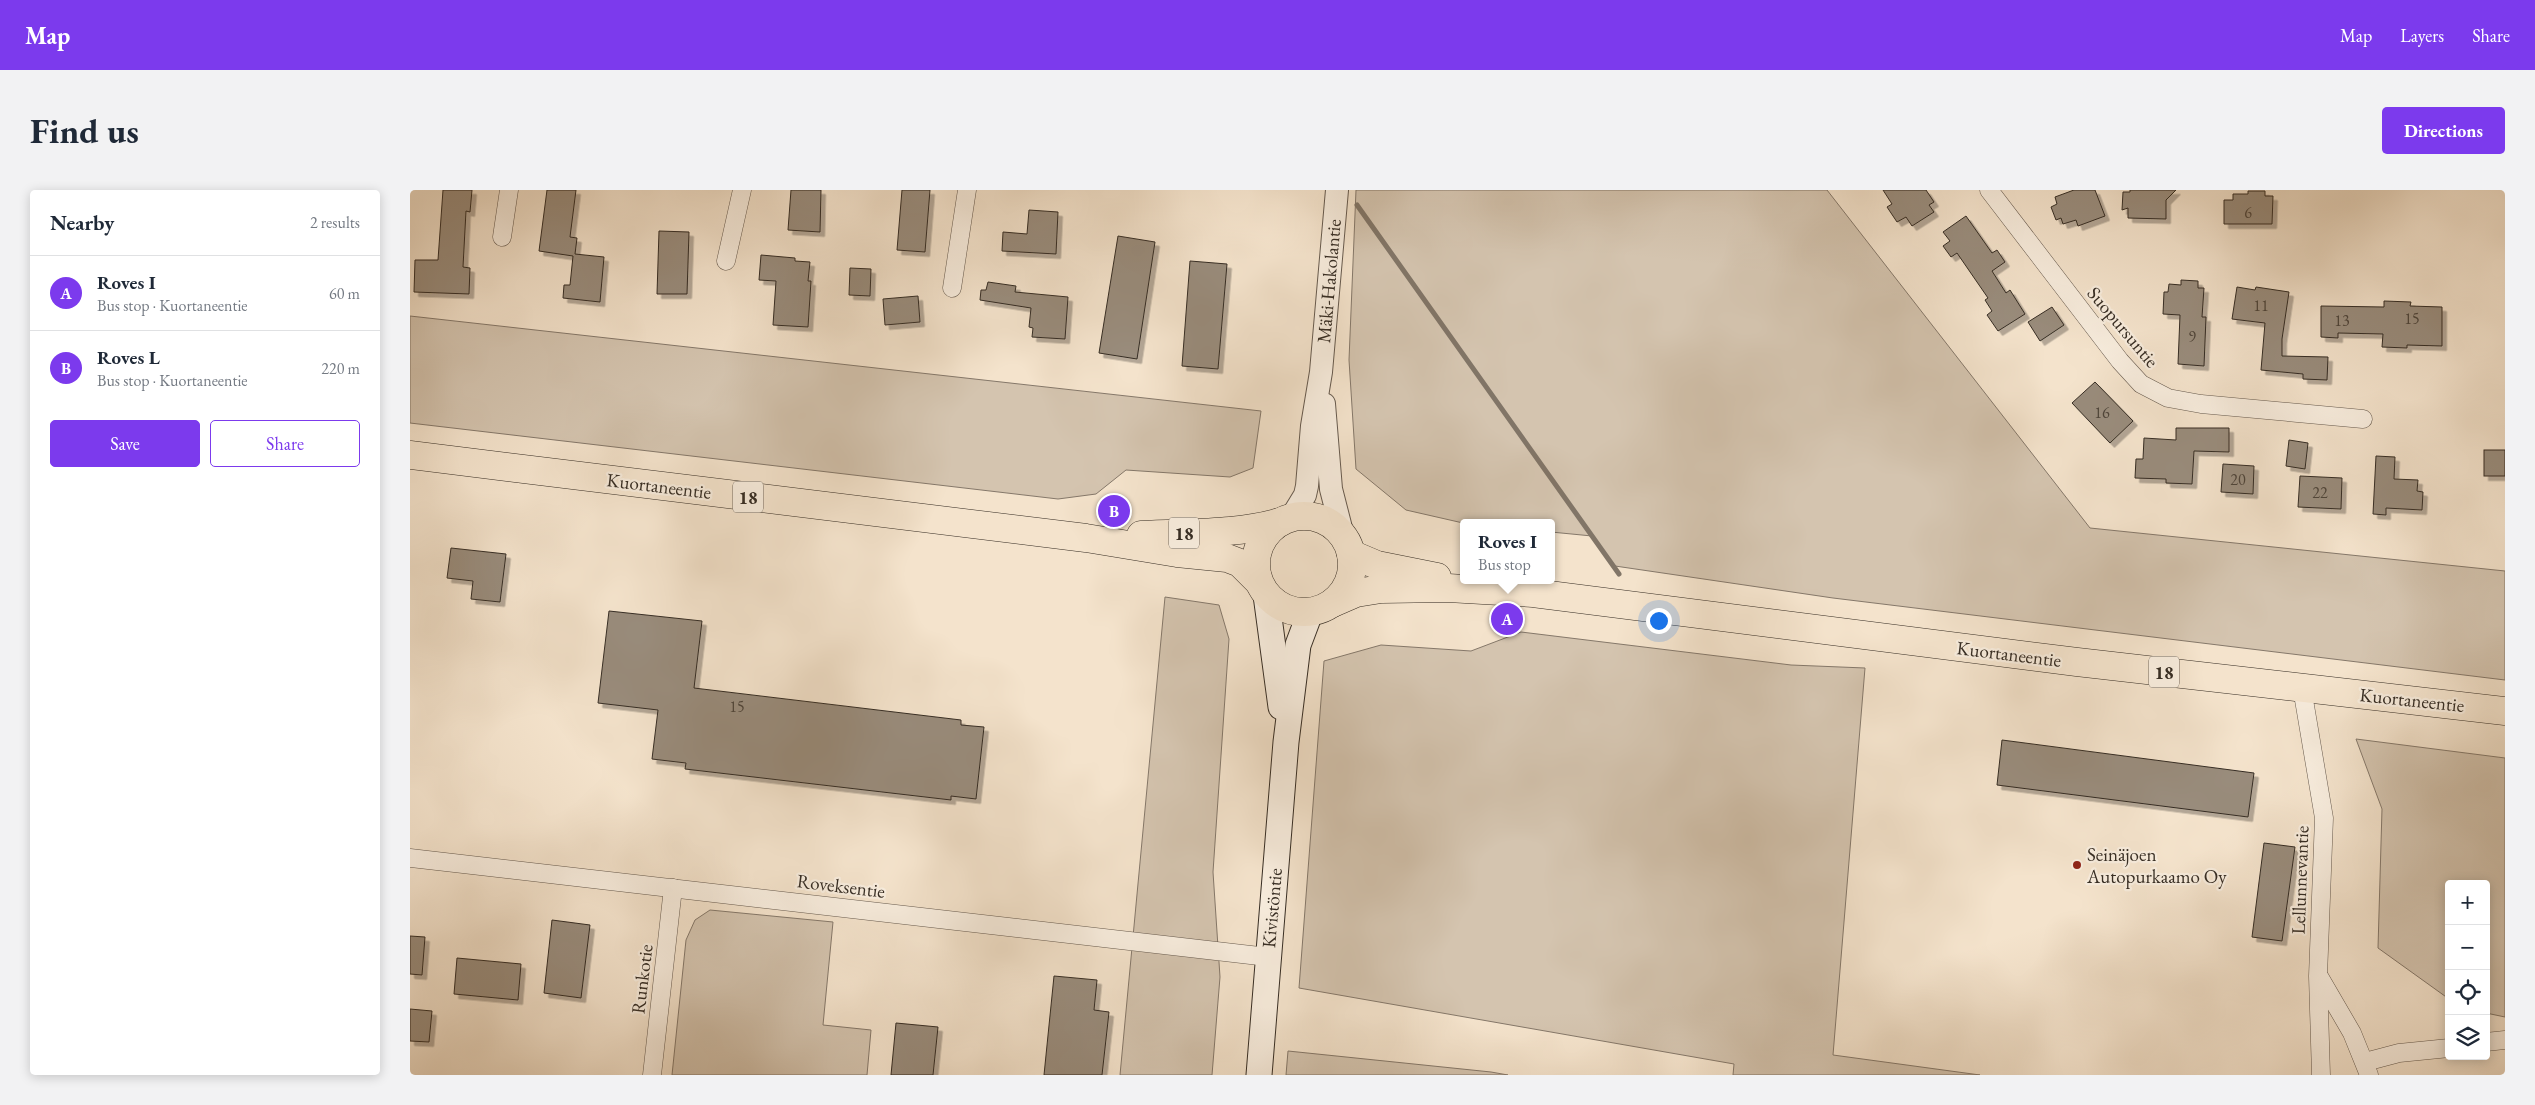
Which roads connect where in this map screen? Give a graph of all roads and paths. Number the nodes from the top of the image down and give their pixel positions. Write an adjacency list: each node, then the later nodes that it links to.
1 (509, 190): 6 (street)
2 (742, 190): 7 (street)
3 (968, 190): 8 (street)
4 (1337, 190): 9 (street, Mäki-Hakolantie)
5 (1990, 190): 10 (street, Suopursuntie)
6 (502, 237)
7 (726, 261)
8 (952, 288)
9 (1321, 372): 12 (street, Mäki-Hakolantie); 14 (street, Mäki-Hakolantie)
10 (2362, 419)
11 (410, 455): 13 (highway, Kuortaneentie / 18)
12 (1286, 520): 13 (highway, Kuortaneentie / 18); 14 (highway, 18); 17 (highway)
13 (1086, 538): 17 (highway, Kuortaneentie / 18)
14 (1347, 545): 15 (highway, Kuortaneentie / 18); 19 (highway)
15 (1460, 581)
16 (1473, 584): 18 (highway, Kuortaneentie / 18)
17 (1262, 588): 19 (highway, 18); 22 (main road, Kivistöntie)
18 (1514, 592): 19 (highway, Kuortaneentie / 18); 20 (highway, Kuortaneentie / 18)
19 (1322, 608): 22 (main road, Kivistöntie)
20 (2302, 688): 21 (highway, Kuortaneentie / 18); 26 (street, Lellunnevantie)
21 (2505, 711)
22 (1286, 742): 25 (main road, Kivistöntie)
23 (410, 858): 24 (street, Roveksentie)
24 (673, 888): 25 (street, Roveksentie); 31 (street, Runkotie)
25 (1268, 957): 32 (main road, Kivistöntie)
26 (2318, 976): 30 (street); 33 (street, Lellunnevantie)
27 (2505, 1040): 28 (street)
28 (2490, 1042)
29 (2445, 1048): 30 (street)
30 (2367, 1068)
31 (652, 1075)
32 (1258, 1075)
33 (2321, 1075)

